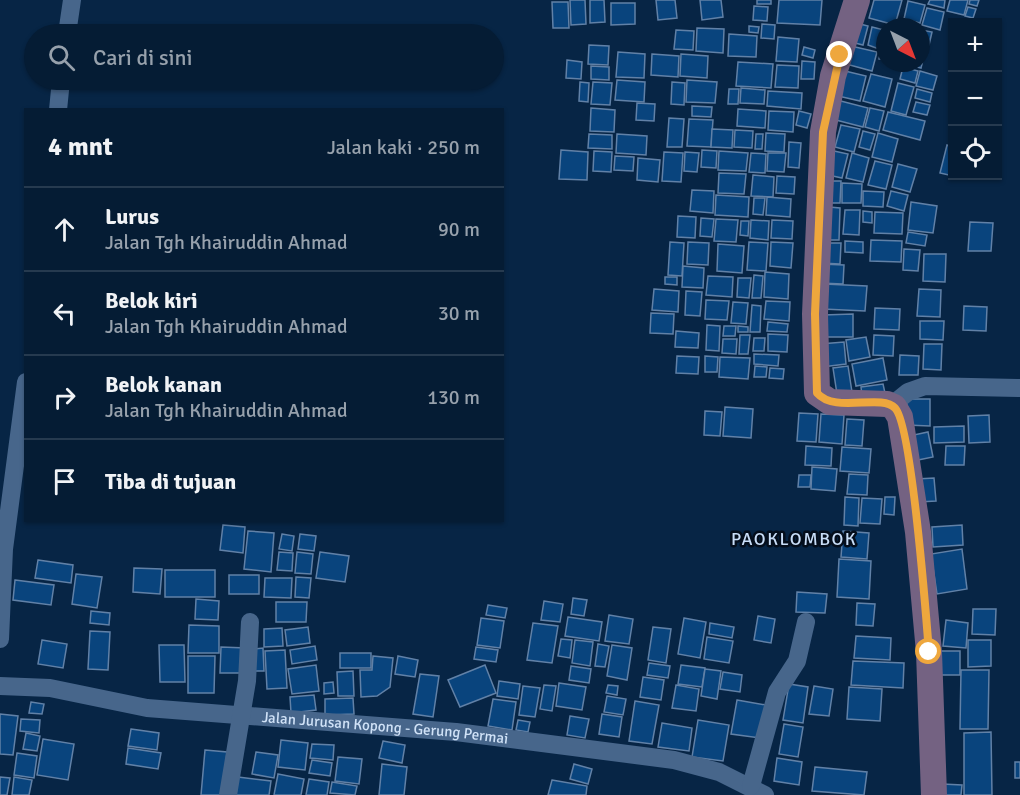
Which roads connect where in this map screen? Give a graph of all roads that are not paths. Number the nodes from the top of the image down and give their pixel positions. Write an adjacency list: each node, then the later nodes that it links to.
1 (72, 0): 3 (street)
2 (857, 0): 8 (street)
3 (68, 24)
4 (60, 90): 5 (street)
5 (58, 108)
6 (1020, 388): 8 (street)
7 (24, 397): 11 (street)
8 (892, 405): 16 (street)
9 (250, 622): 13 (street)
10 (806, 622): 14 (street)
11 (0, 639)
12 (0, 686): 13 (street, Jalan Jurusan Kopong - Gerung Permai)
13 (242, 714): 14 (street, Jalan Jurusan Kopong - Gerung Permai); 15 (street)
14 (758, 790)
15 (228, 795)
16 (934, 795)

